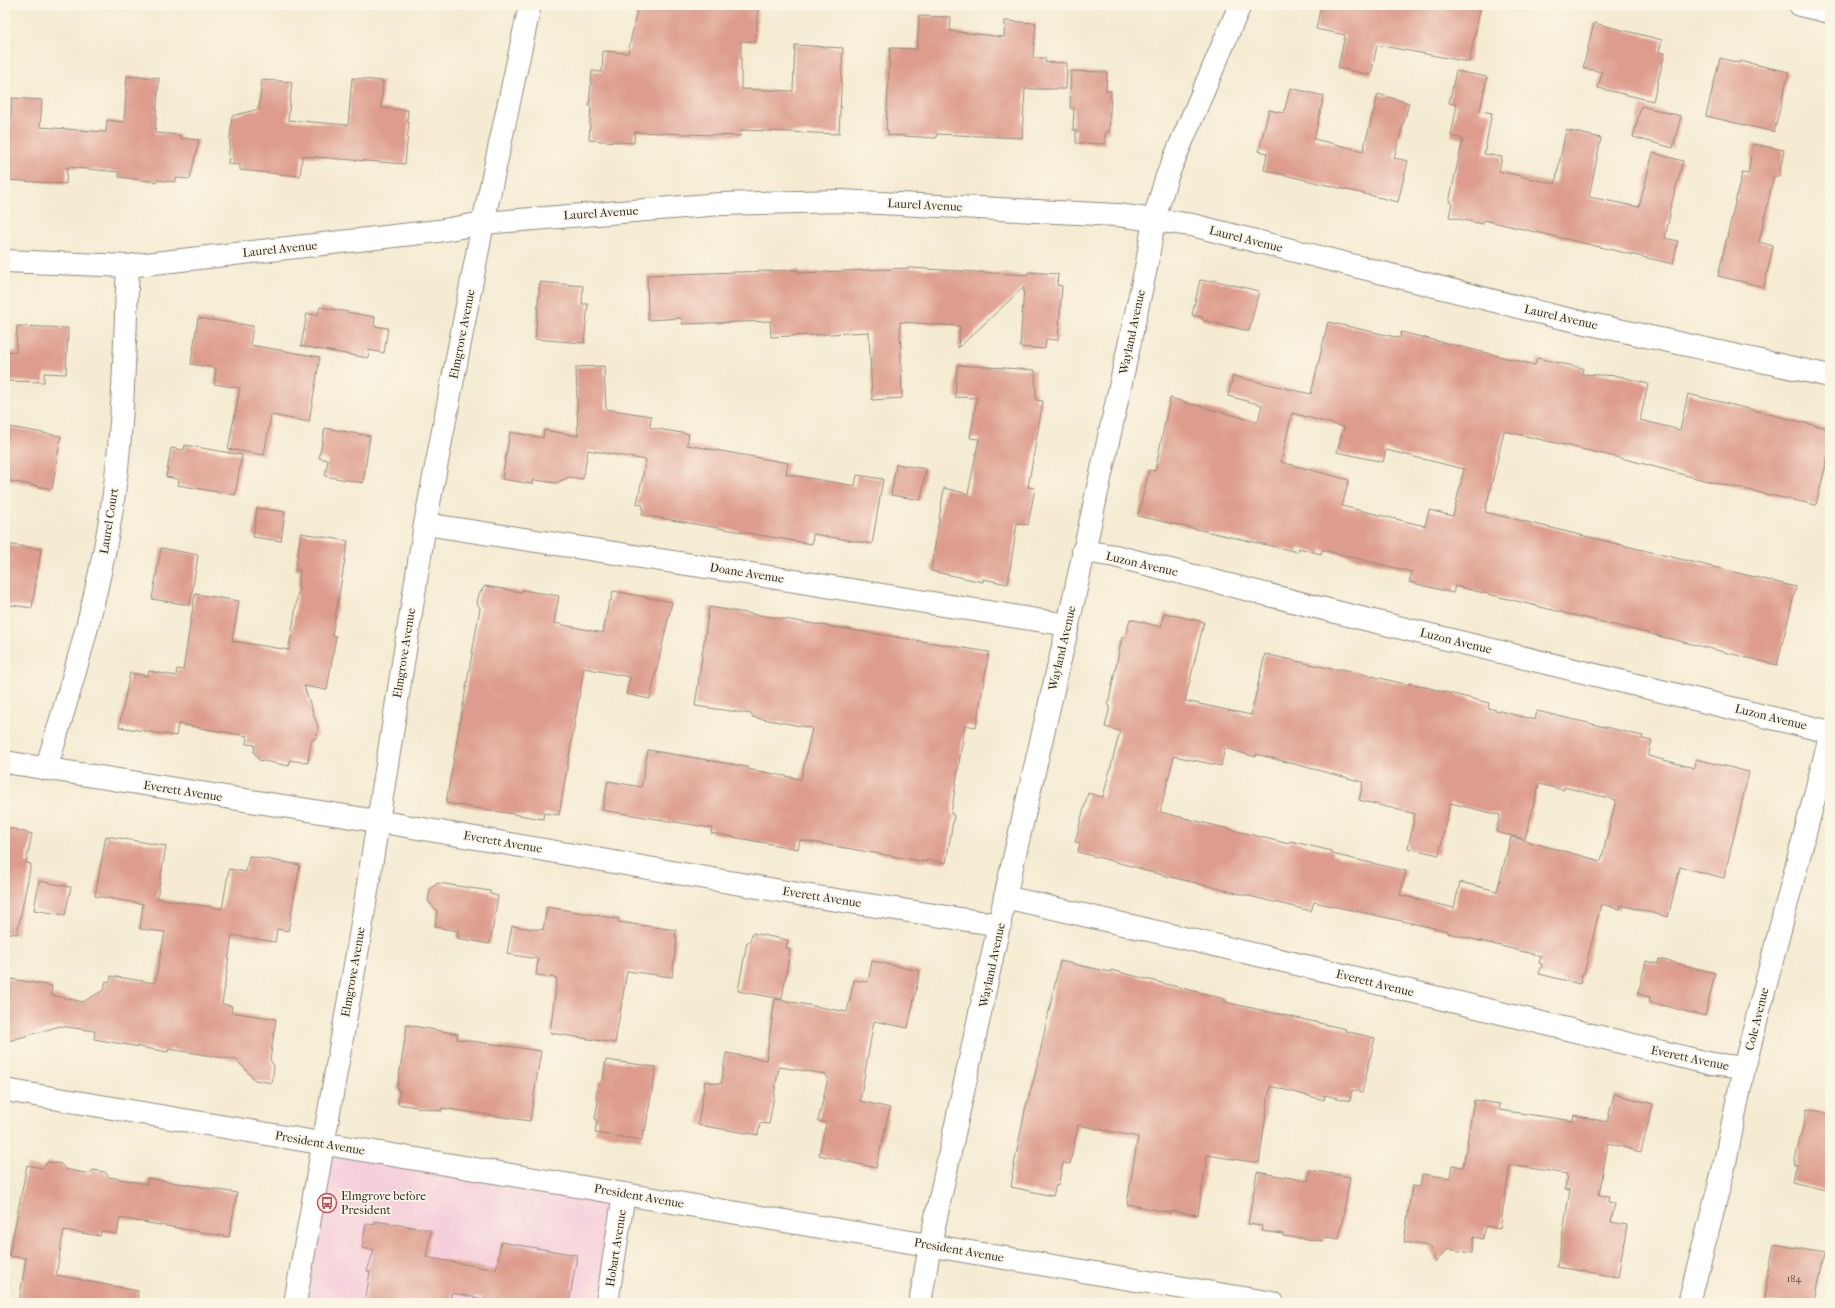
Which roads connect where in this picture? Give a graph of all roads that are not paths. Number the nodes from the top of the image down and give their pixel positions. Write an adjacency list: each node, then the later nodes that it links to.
1 (530, 5): 6 (street, Elmgrove Avenue)
2 (1240, 5): 5 (street, Wayland Avenue)
3 (1800, 5): 4 (street)
4 (1830, 12)
5 (1154, 219): 6 (street, Laurel Avenue); 9 (street, Laurel Avenue); 11 (street, Wayland Avenue)
6 (483, 223): 8 (street, Laurel Avenue); 10 (street, Elmgrove Avenue)
7 (5, 261): 8 (street, Laurel Avenue)
8 (128, 266): 16 (street, Laurel Court)
9 (1830, 376)
10 (425, 524): 12 (street, Doane Avenue); 17 (street, Elmgrove Avenue)
11 (1083, 551): 12 (street, Wayland Avenue); 13 (street, Luzon Avenue)
12 (1068, 625): 18 (street, Wayland Avenue)
13 (1830, 732)
14 (1830, 737): 20 (street, Cole Avenue)
15 (5, 762): 16 (street, Everett Avenue)
16 (46, 769): 17 (street, Everett Avenue)
17 (377, 821): 19 (street, Everett Avenue); 22 (street, Elmgrove Avenue)
18 (1005, 897): 19 (street, Wayland Avenue); 20 (street, Everett Avenue)
19 (1000, 925): 24 (street, Wayland Avenue)
20 (1744, 1068): 29 (street, Cole Avenue)
21 (5, 1090): 22 (street, President Avenue)
22 (323, 1143): 23 (street, President Avenue); 25 (street, Elmgrove Avenue)
23 (624, 1194): 24 (street, President Avenue); 26 (street, Hobart Avenue)
24 (930, 1245): 27 (street, Wayland Avenue); 28 (street, President Avenue)
25 (295, 1303)
26 (607, 1303)
27 (920, 1303)
28 (1273, 1303)
29 (1689, 1303)

